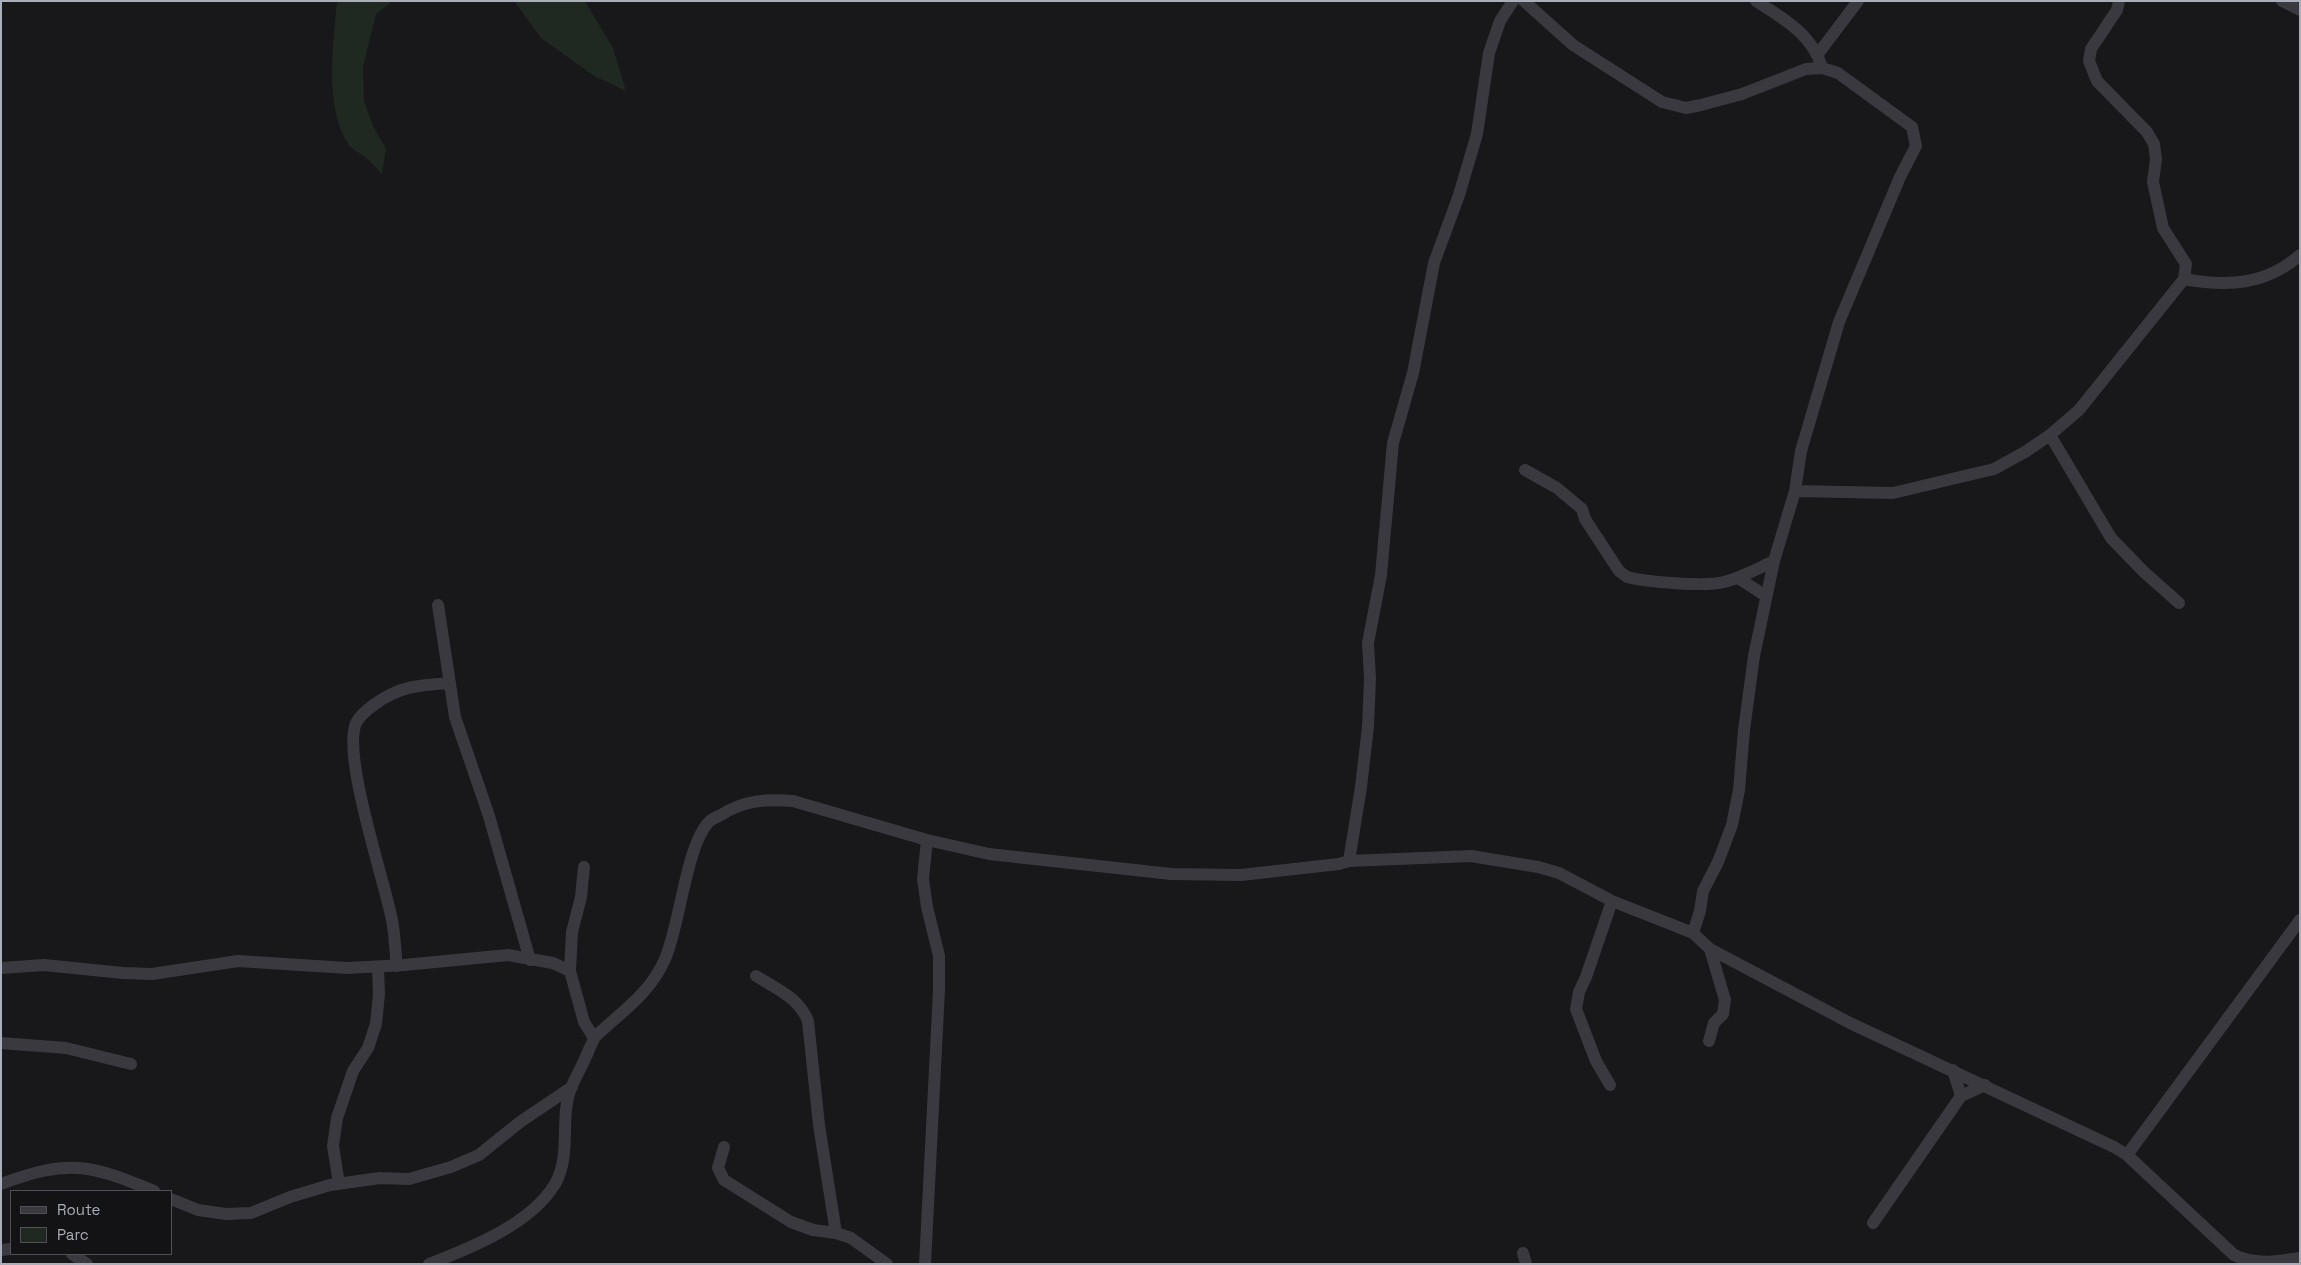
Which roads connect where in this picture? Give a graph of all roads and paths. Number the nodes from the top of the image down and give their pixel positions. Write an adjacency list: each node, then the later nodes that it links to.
1 (1513, 1): 22 (street)
2 (1524, 1): 9 (street)
3 (1756, 1): 8 (street)
4 (1858, 1): 8 (street)
5 (2118, 1): 11 (street)
6 (2282, 1): 7 (street)
7 (2300, 10)
8 (1818, 54): 9 (street)
9 (1822, 68): 14 (street)
10 (2300, 255): 11 (street)
11 (2184, 279): 12 (street)
12 (2050, 435): 14 (street); 18 (street)
13 (1525, 470): 16 (street)
14 (1795, 491): 15 (street)
15 (1774, 561): 16 (street); 17 (street)
16 (1738, 578): 17 (street)
17 (1766, 596): 26 (street)
18 (2179, 603)
19 (438, 606): 20 (street)
20 (450, 683): 28 (street); 29 (street)
21 (927, 840): 22 (street); 34 (street); 56 (street)
22 (1349, 861): 24 (street)
23 (584, 866): 32 (street)
24 (1612, 900): 26 (street); 39 (street)
25 (2300, 920): 44 (street)
26 (1694, 933): 27 (street)
27 (1710, 949): 35 (street); 38 (street)
28 (530, 960): 29 (street); 32 (street)
29 (397, 966): 30 (street)
30 (378, 967): 31 (street); 46 (street)
31 (1, 968)
32 (570, 971): 34 (street)
33 (756, 976): 50 (street)
34 (594, 1038): 41 (street)
35 (1708, 1041)
36 (1, 1043): 37 (street)
37 (131, 1064)
38 (1953, 1070): 40 (street); 42 (street)
39 (1610, 1085)
40 (1985, 1086): 42 (street); 44 (street)
41 (572, 1087): 46 (street); 54 (street)
42 (1960, 1096): 49 (street)
43 (724, 1148): 50 (street)
44 (2127, 1155): 52 (street)
45 (1, 1184): 47 (street)
46 (339, 1184): 48 (street)
47 (152, 1190)
48 (172, 1199)
49 (1873, 1223)
50 (836, 1233): 55 (street)
51 (74, 1255): 53 (street)
52 (2300, 1258)
53 (87, 1264)
54 (429, 1264)
55 (887, 1264)
56 (925, 1264)

